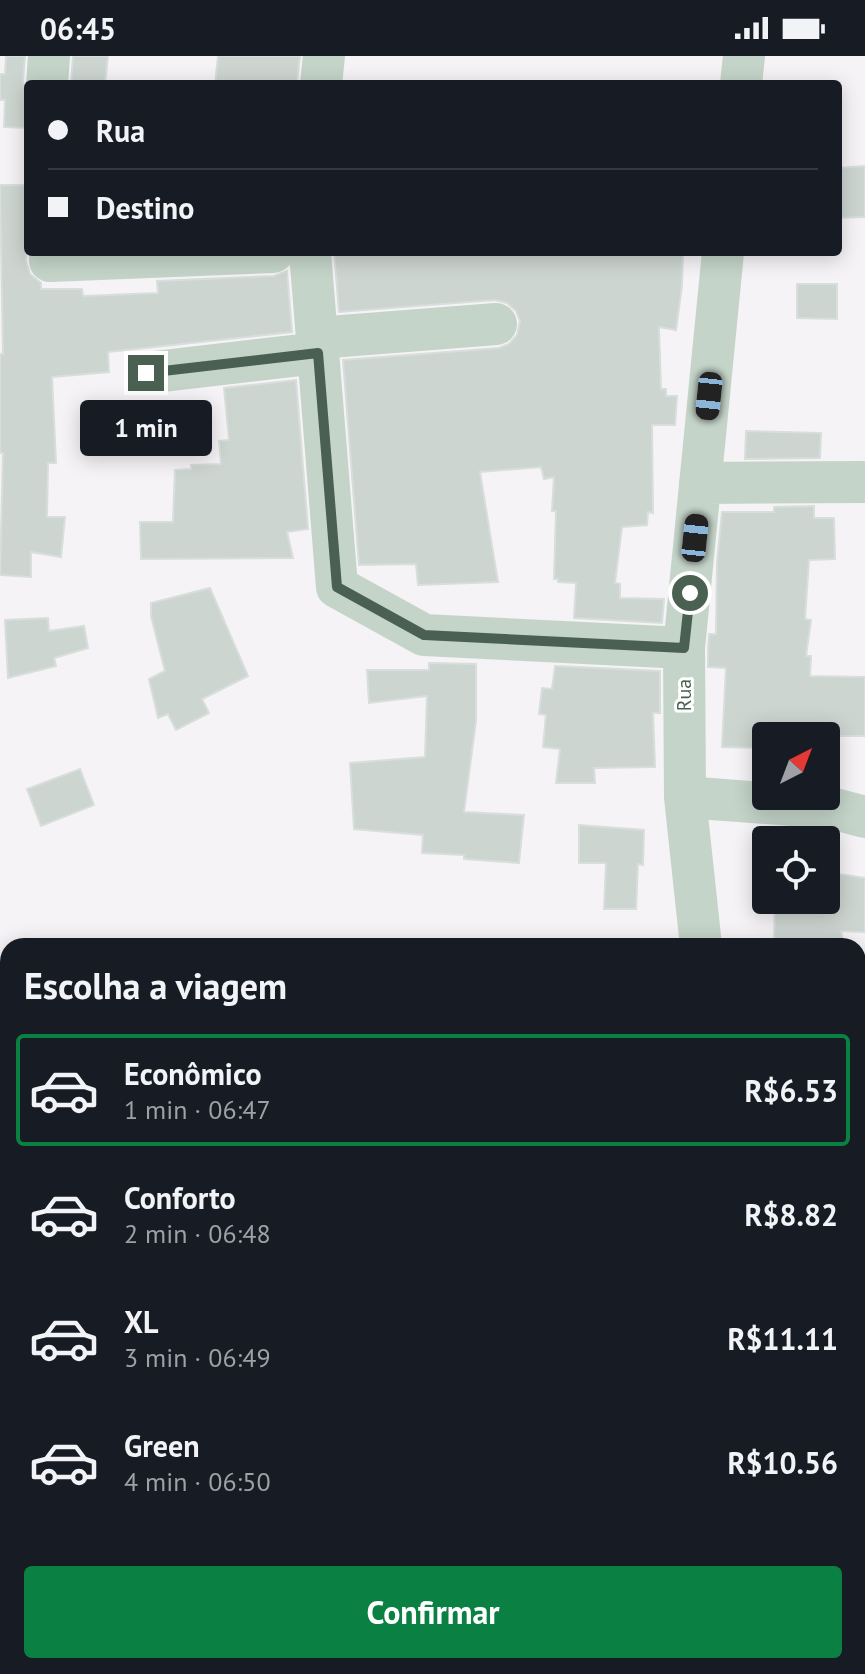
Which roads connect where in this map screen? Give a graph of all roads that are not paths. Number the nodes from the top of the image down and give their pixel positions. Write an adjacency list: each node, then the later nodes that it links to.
1 (49, 56): 4 (street)
2 (324, 56): 5 (street)
3 (744, 56): 6 (street)
4 (47, 80)
5 (321, 80)
6 (741, 80)
7 (50, 256): 8 (street)
8 (174, 256)
9 (310, 256): 12 (street)
10 (723, 256): 15 (street, Rua)
11 (496, 324): 12 (street)
12 (318, 345): 13 (street); 16 (street)
13 (146, 373)
14 (865, 482): 15 (street)
15 (700, 483): 16 (street, Rua)
16 (684, 648): 17 (street, Rua)
17 (685, 797): 18 (street); 19 (street, Rua)
18 (865, 817)
19 (700, 938)

